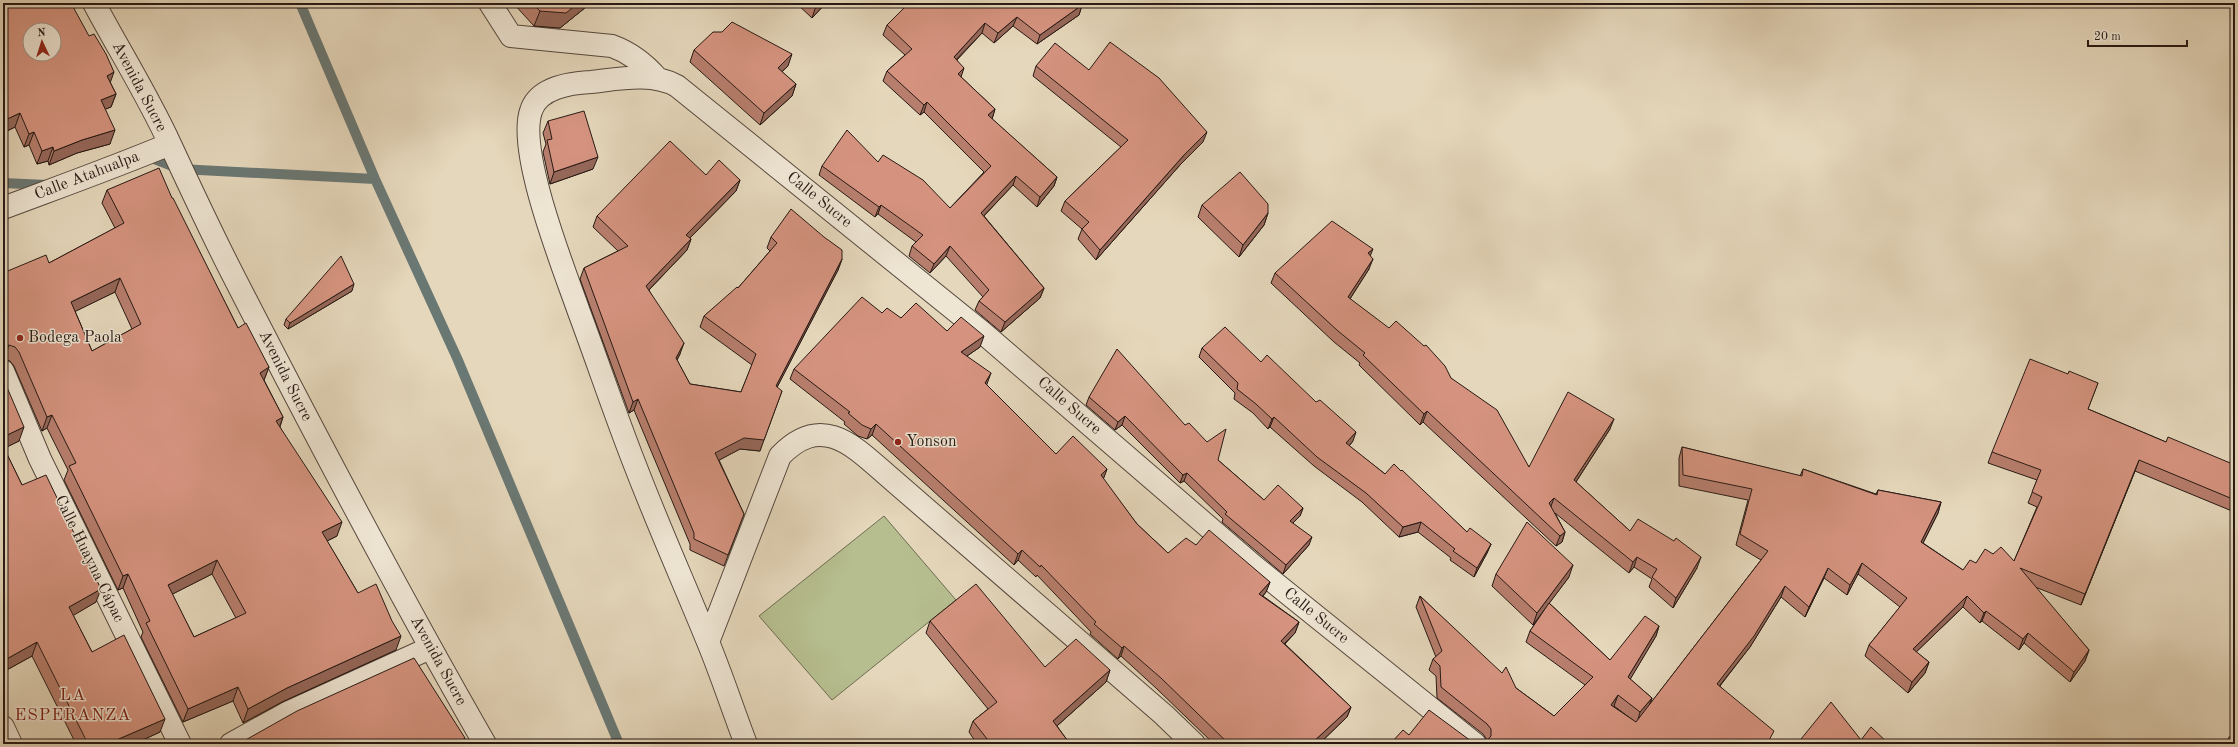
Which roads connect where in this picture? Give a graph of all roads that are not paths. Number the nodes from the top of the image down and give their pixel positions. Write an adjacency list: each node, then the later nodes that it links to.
1 (94, 3): 4 (street, Avenida Sucre)
2 (490, 3): 3 (street)
3 (657, 78): 7 (street); 16 (street, Calle Sucre)
4 (170, 144): 5 (street, Calle Atahualpa); 8 (street, Avenida Sucre)
5 (3, 208)
6 (3, 371): 11 (street, Calle Huayna Cápac)
7 (708, 642): 14 (street); 15 (street)
8 (430, 648): 12 (street); 13 (street, Avenida Sucre)
9 (3, 728): 10 (street)
10 (11, 744)
11 (180, 744)
12 (231, 744)
13 (485, 744)
14 (746, 744)
15 (1194, 744)
16 (1475, 744)

